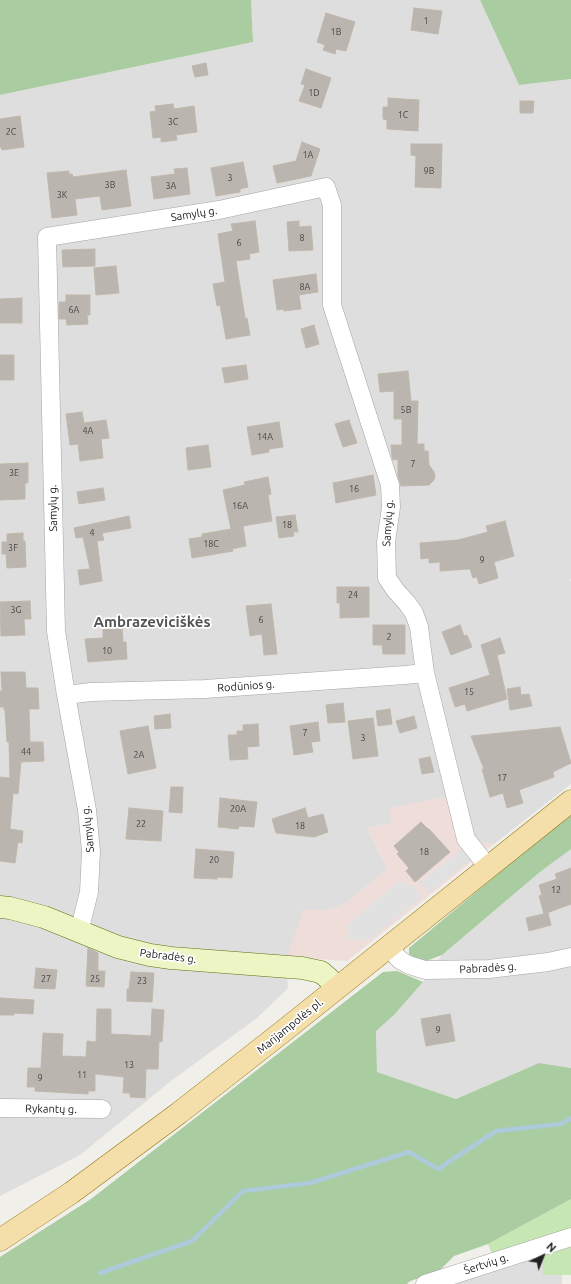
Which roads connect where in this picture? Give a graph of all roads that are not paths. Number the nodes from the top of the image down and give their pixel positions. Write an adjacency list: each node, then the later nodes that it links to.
1 (425, 672): 2 (street, Rodūnios g.); 2 (street, Samylų g.); 4 (street, Samylų g.)
2 (66, 695): 6 (street, Samylų g.)
3 (571, 801): 4 (main road, Marijampolės pl.)
4 (488, 868): 7 (main road, Marijampolės pl.)
5 (0, 907): 6 (street, Pabradės g.)
6 (79, 932): 9 (street, Pabradės g.)
7 (388, 947): 8 (street, Pabradės g.); 9 (main road, Marijampolės pl.)
8 (571, 956)
9 (337, 988): 13 (main road, Marijampolės pl.)
10 (0, 1108): 11 (street, Rykantų g.)
11 (102, 1109)
12 (571, 1237): 14 (street, Šertvių g.)
13 (0, 1240)
14 (425, 1284)

